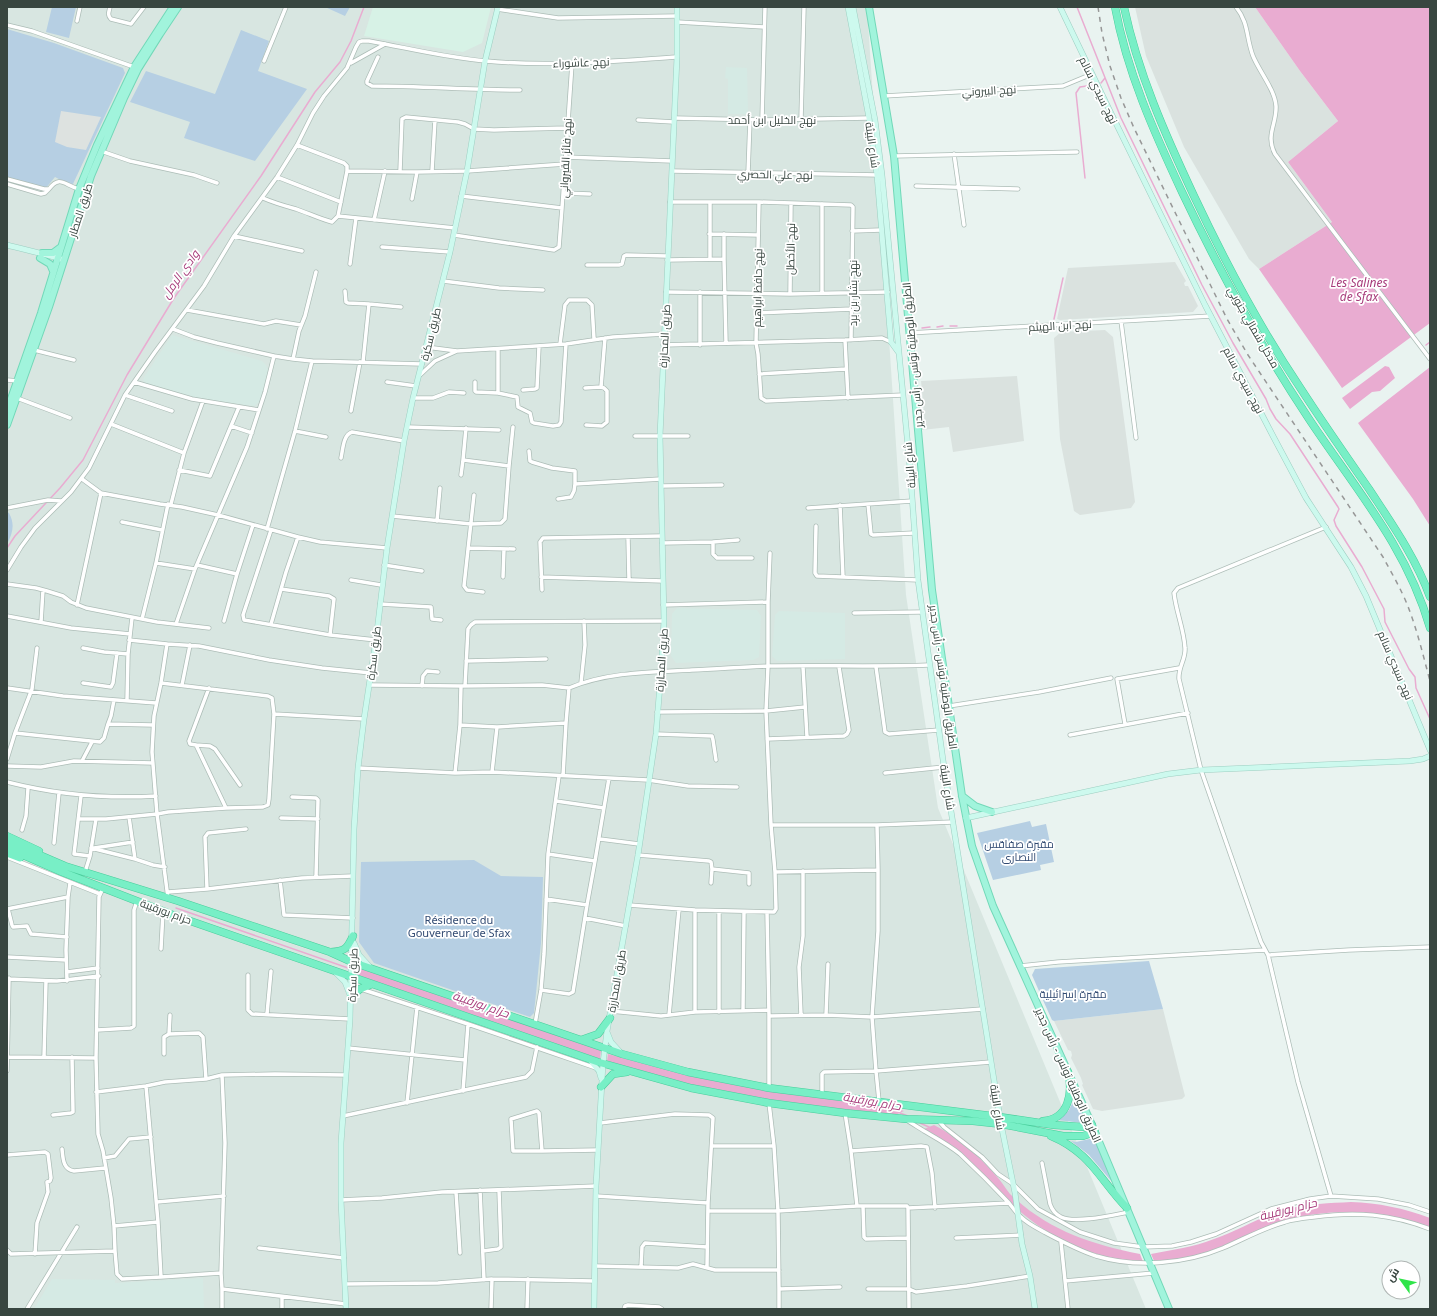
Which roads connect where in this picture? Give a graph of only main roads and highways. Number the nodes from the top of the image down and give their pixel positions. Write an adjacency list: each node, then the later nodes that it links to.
1 (173, 7): 6 (main road, طريق المطار)
2 (178, 7): 6 (main road, طريق المطار)
3 (869, 7): 15 (main road, الطريق الوطنية تونس - رأس جدير)
4 (1115, 7): 14 (highway, مدخل شمالي جنوبي)
5 (1124, 7): 13 (highway, مدخل شمالي جنوبي)
6 (82, 188): 7 (main road, طريق المطار); 8 (main road, طريق المطار)
7 (61, 248): 8 (main road, طريق المطار); 9 (main road)
8 (60, 262): 9 (main road, طريق المطار); 10 (main road, طريق المطار)
9 (54, 271): 10 (main road, طريق المطار)
10 (20, 382): 11 (main road, طريق المطار); 12 (main road, طريق المطار)
11 (7, 410)
12 (7, 425)
13 (1430, 597)
14 (1430, 628)
15 (962, 796): 16 (main road); 30 (main road, الطريق الوطنية تونس - رأس جدير)
16 (992, 812)
17 (7, 836): 21 (highway)
18 (7, 841): 21 (highway, حزام بورقيبة)
19 (7, 848): 22 (highway, حزام بورقيبة)
20 (8, 857): 22 (highway)
21 (85, 872): 24 (highway, حزام بورقيبة)
22 (72, 879): 25 (highway, حزام بورقيبة)
23 (353, 939): 24 (highway)
24 (330, 952): 28 (highway, حزام بورقيبة)
25 (373, 984): 26 (highway); 29 (highway, حزام بورقيبة)
26 (351, 997)
27 (610, 1014): 28 (highway)
28 (582, 1040): 32 (highway, حزام بورقيبة)
29 (630, 1072): 31 (highway); 32 (highway, حزام بورقيبة)
30 (1068, 1072): 33 (highway); 34 (main road, الطريق الوطنية تونس - رأس جدير)
31 (601, 1084)
32 (1000, 1120): 33 (highway, حزام بورقيبة); 35 (highway, حزام بورقيبة)
33 (1032, 1122): 34 (highway, حزام بورقيبة)
34 (1094, 1128): 35 (highway, حزام بورقيبة); 36 (main road, الطريق الوطنية تونس - رأس جدير)
35 (1041, 1132): 36 (highway)
36 (1128, 1210): 37 (main road, الطريق الوطنية تونس - رأس جدير)
37 (1169, 1309)

